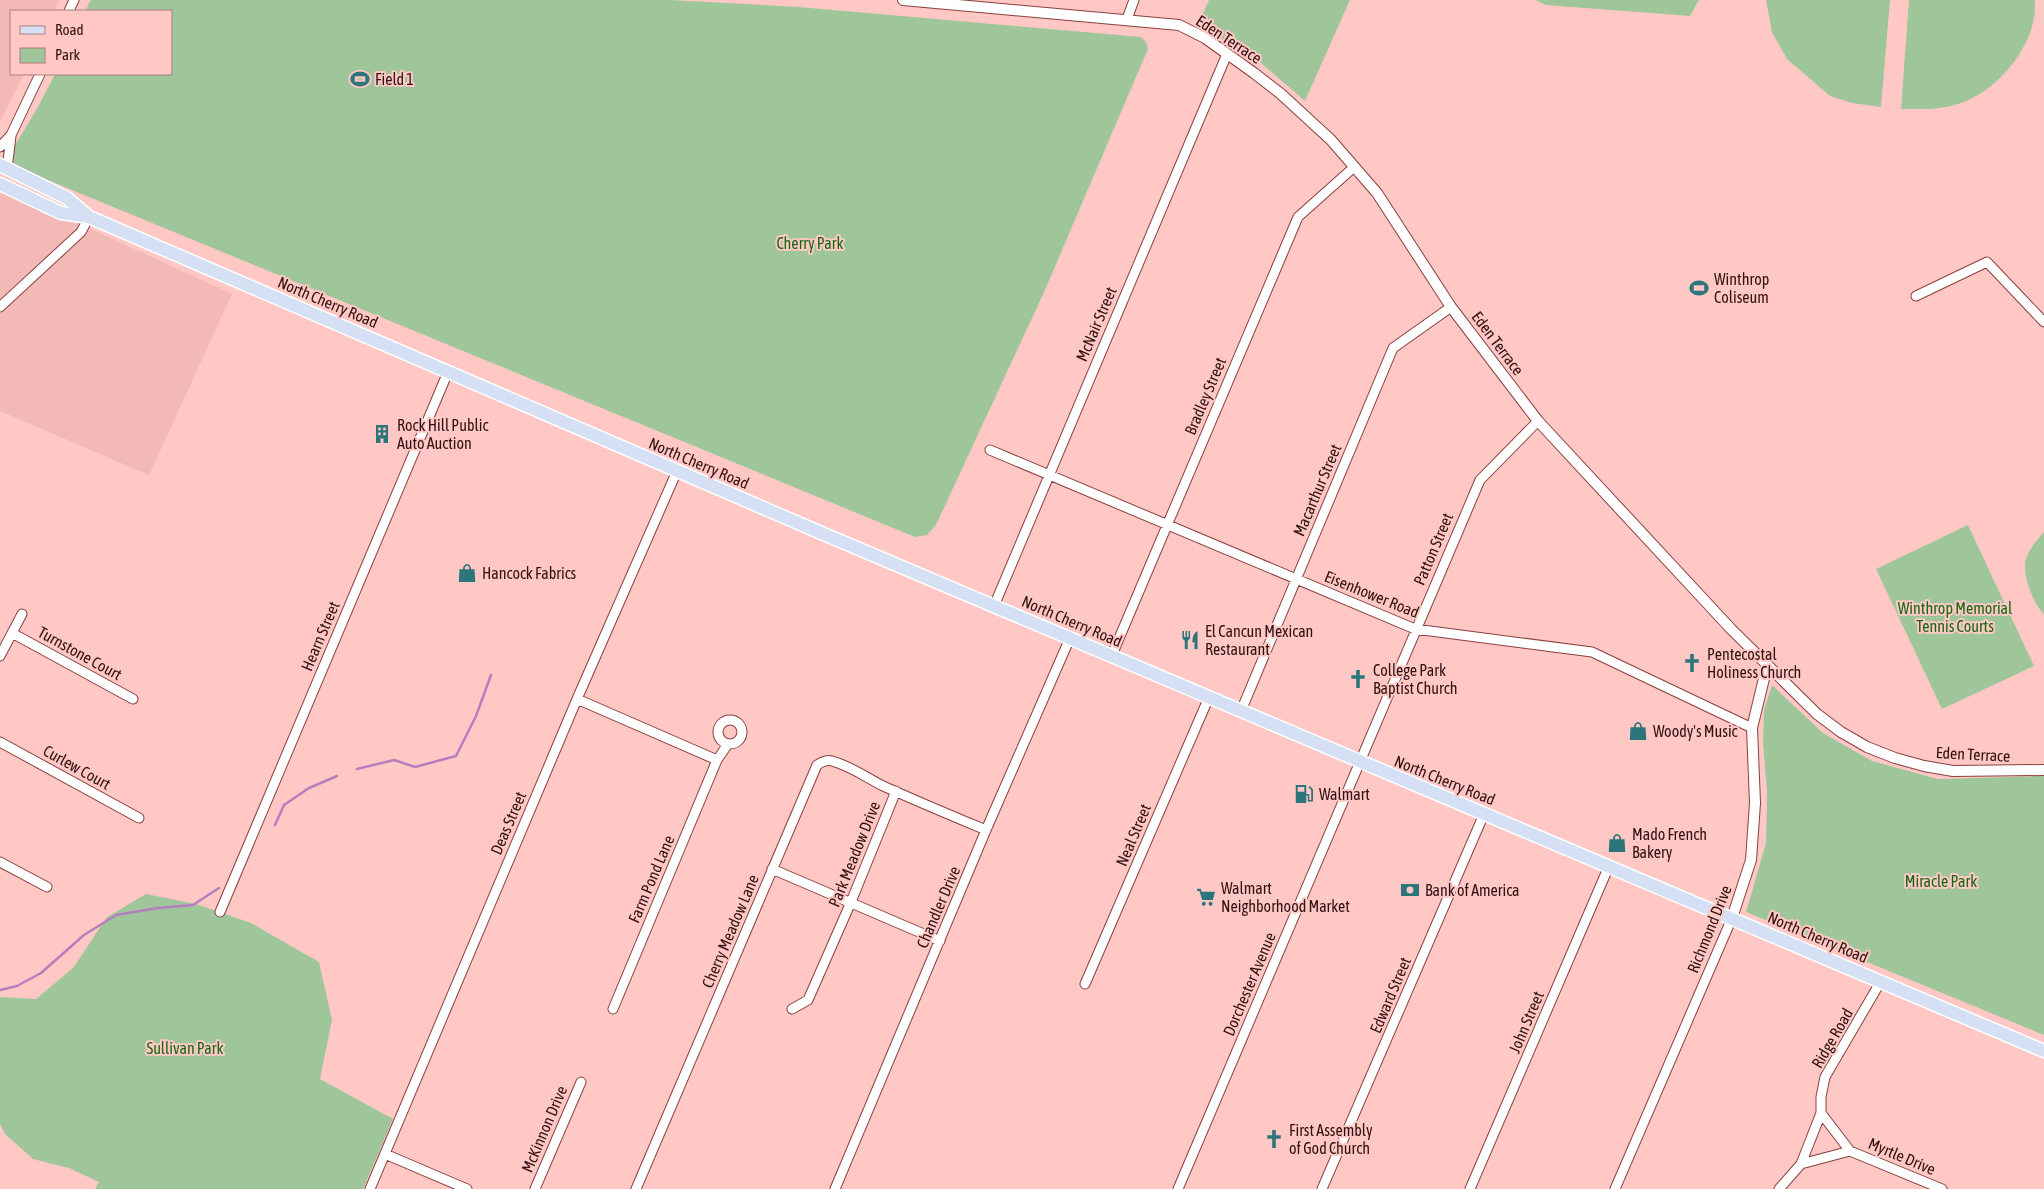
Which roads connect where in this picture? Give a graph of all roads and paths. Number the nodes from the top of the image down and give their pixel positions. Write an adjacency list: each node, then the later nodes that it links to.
1 (903, 0): 3 (street, Eden Terrace)
2 (1134, 0): 4 (street)
3 (945, 2): 4 (street, Eden Terrace)
4 (1127, 20): 5 (street, Eden Terrace)
5 (1227, 54): 10 (street, Eden Terrace); 21 (street, McNair Street)
6 (40, 75): 7 (street)
7 (11, 135): 8 (street); 9 (street)
8 (0, 147)
9 (4, 167): 12 (main road, North Cherry Road)
10 (1353, 168): 15 (street, Eden Terrace); 22 (street, Bradley Street)
11 (0, 184): 12 (main road, North Cherry Road)
12 (89, 217): 14 (street); 17 (main road, North Cherry Road)
13 (1916, 296): 16 (street)
14 (0, 306)
15 (1451, 306): 18 (street, Eden Terrace); 23 (street, Macarthur Street)
16 (2044, 322)
17 (448, 372): 20 (main road, North Cherry Road); 51 (street, Hearn Street)
18 (1538, 421): 26 (street, Patton Street); 31 (street, Eden Terrace)
19 (990, 450): 21 (street, Eisenhower Road)
20 (677, 471): 24 (main road, North Cherry Road); 34 (street, Deas Street)
21 (1048, 475): 22 (street, Eisenhower Road); 24 (street, McNair Street)
22 (1166, 526): 23 (street, Eisenhower Road); 29 (street, Bradley Street)
23 (1295, 580): 26 (street, Eisenhower Road); 35 (street, Macarthur Street)
24 (994, 606): 28 (main road, North Cherry Road)
25 (22, 614): 27 (street)
26 (1415, 629): 36 (street, Eisenhower Road); 40 (street, Patton Street)
27 (12, 633): 30 (street); 33 (street, Turnstone Court)
28 (1070, 638): 29 (main road, North Cherry Road); 45 (street, Chandler Drive)
29 (1112, 655): 32 (main road, North Cherry Road)
30 (0, 656)
31 (1767, 666): 36 (street, Richmond Drive); 41 (street, Eden Terrace)
32 (1209, 697): 35 (main road, North Cherry Road); 55 (street, Neal Street)
33 (133, 699)
34 (577, 699): 39 (street); 62 (street, Deas Street)
35 (1241, 711): 40 (main road, North Cherry Road)
36 (1752, 728): 52 (street, Richmond Drive)
37 (0, 742): 44 (street, Curlew Court)
38 (728, 744): 39 (street, Farm Pond Lane)
39 (717, 760): 56 (street, Farm Pond Lane)
40 (1359, 762): 43 (main road, North Cherry Road); 69 (street, Dorchester Avenue)
41 (2044, 770)
42 (896, 792): 45 (street, Park Meadow Drive); 48 (street, Cherry Meadow Lane); 50 (street, Park Meadow Drive)
43 (1484, 814): 47 (main road, North Cherry Road); 70 (street, Edward Street)
44 (139, 818)
45 (986, 830): 53 (street, Chandler Drive)
46 (0, 862): 49 (street)
47 (1609, 866): 52 (main road, North Cherry Road); 71 (street, John Street)
48 (772, 869): 50 (street); 67 (street, Cherry Meadow Lane)
49 (47, 887)
50 (851, 902): 53 (street); 57 (street, Park Meadow Drive)
51 (220, 912)
52 (1732, 918): 54 (main road, North Cherry Road); 72 (street, Richmond Drive)
53 (940, 942): 68 (street, Chandler Drive)
54 (1881, 982): 58 (main road, North Cherry Road); 60 (street, Ridge Road)
55 (1085, 984)
56 (613, 1009)
57 (792, 1009)
58 (2044, 1051)
59 (581, 1082): 66 (street, McKinnon Drive)
60 (1821, 1113): 61 (street); 63 (street, Ridge Road)
61 (1850, 1151): 63 (street); 74 (street, Myrtle Drive)
62 (385, 1154): 64 (street, Deas Street); 65 (street)
63 (1802, 1164): 73 (street, Ridge Road)
64 (370, 1189)
65 (468, 1189)
66 (536, 1189)
67 (636, 1189)
68 (835, 1189)
69 (1178, 1189)
70 (1322, 1189)
71 (1470, 1189)
72 (1615, 1189)
73 (1779, 1189)
74 (1942, 1189)

